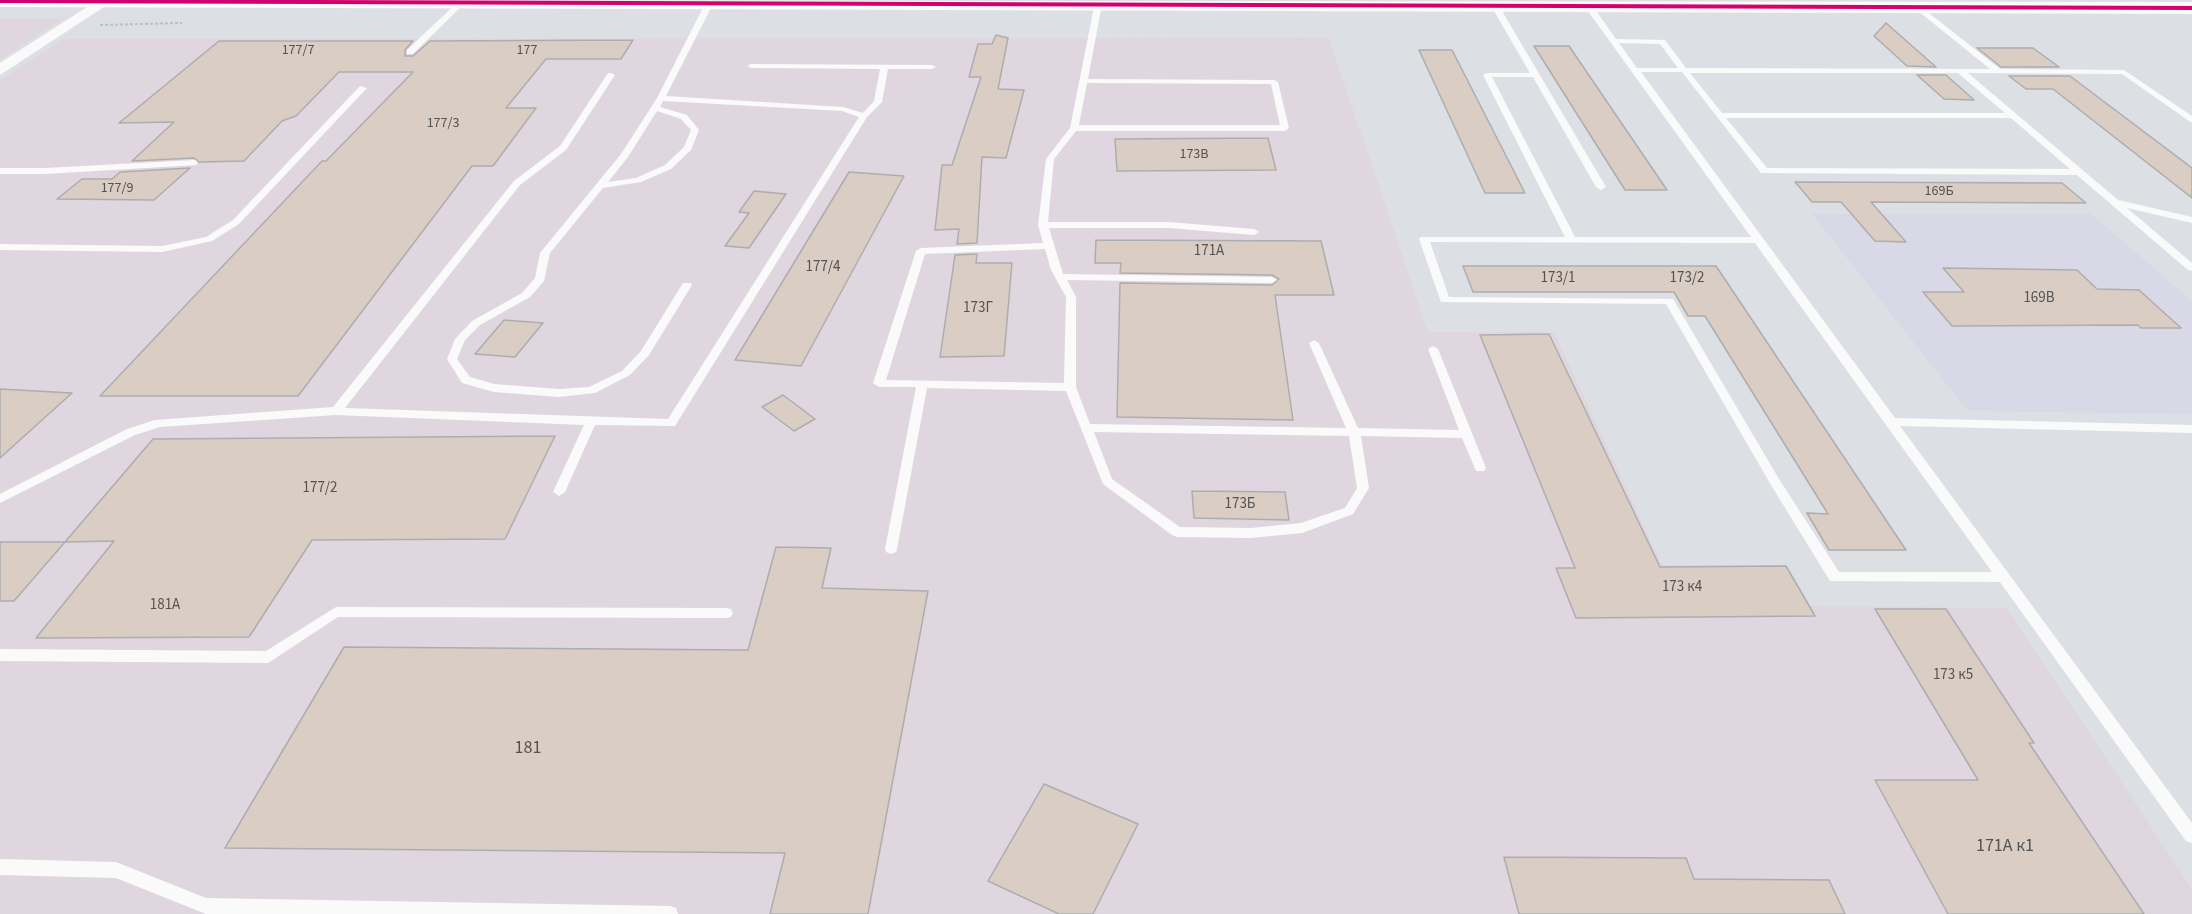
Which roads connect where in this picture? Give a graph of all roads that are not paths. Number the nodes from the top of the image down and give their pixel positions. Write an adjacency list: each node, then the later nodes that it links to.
1 (164, 0): 3 (street); 4 (street)
2 (0, 1): 3 (street)
3 (106, 1): 21 (street)
4 (391, 1): 5 (street)
5 (456, 1): 6 (street); 17 (lane)
6 (579, 1): 9 (street)
7 (831, 2): 8 (street); 9 (street)
8 (1078, 2): 10 (street)
9 (710, 3): 30 (lane)
10 (1098, 4): 13 (street); 28 (lane)
11 (1582, 4): 13 (street); 14 (street); 16 (lane)
12 (2143, 4): 14 (street); 15 (street)
13 (1495, 6): 27 (lane)
14 (1920, 8): 25 (lane)
15 (2192, 8)
16 (1614, 41): 22 (lane); 23 (lane)
17 (410, 52)
18 (751, 66): 19 (lane)
19 (884, 67): 20 (lane); 34 (lane)
20 (932, 68)
21 (0, 70)
22 (1635, 70): 23 (lane); 47 (lane)
23 (1685, 70): 24 (lane); 32 (lane)
24 (1960, 71): 25 (lane); 33 (lane)
25 (1998, 71): 35 (lane)
26 (611, 75): 58 (lane)
27 (1536, 75): 41 (lane); 46 (lane)
28 (1083, 81): 36 (lane); 36 (lane)
29 (363, 88): 49 (lane)
30 (661, 98): 31 (lane); 34 (lane)
31 (655, 108): 40 (lane); 40 (lane)
32 (1720, 115): 33 (lane); 39 (lane)
33 (2013, 116): 39 (lane)
34 (864, 117): 59 (lane)
35 (2192, 120)
36 (1074, 129): 44 (lane)
37 (194, 163): 38 (lane)
38 (0, 171)
39 (2079, 172): 42 (lane)
40 (600, 186): 53 (lane)
41 (1601, 187)
42 (2115, 202): 43 (lane); 50 (lane)
43 (2192, 220)
44 (1043, 225): 45 (lane); 48 (lane)
45 (1254, 232)
46 (1572, 240): 47 (lane); 69 (lane)
47 (1759, 240): 60 (lane)
48 (1047, 246): 51 (lane); 56 (lane)
49 (0, 247)
50 (2192, 268)
51 (1060, 277): 52 (lane); 57 (lane)
52 (1272, 280)
53 (687, 285)
54 (1314, 343): 63 (lane)
55 (1433, 349): 64 (lane)
56 (922, 384): 57 (lane); 68 (lane)
57 (1070, 387): 61 (lane)
58 (336, 411): 59 (lane); 67 (lane)
59 (591, 421): 66 (lane)
60 (1891, 422): 62 (lane); 69 (lane)
61 (1086, 428): 63 (lane); 63 (lane)
62 (2192, 429)
63 (1354, 432): 64 (lane)
64 (1466, 434): 65 (lane)
65 (1479, 468)
66 (559, 492)
67 (0, 499)
68 (891, 549)
69 (2004, 577): 72 (lane)
70 (726, 613): 71 (lane)
71 (0, 656)
72 (2192, 836)
73 (0, 867): 74 (lane)
74 (670, 914)

